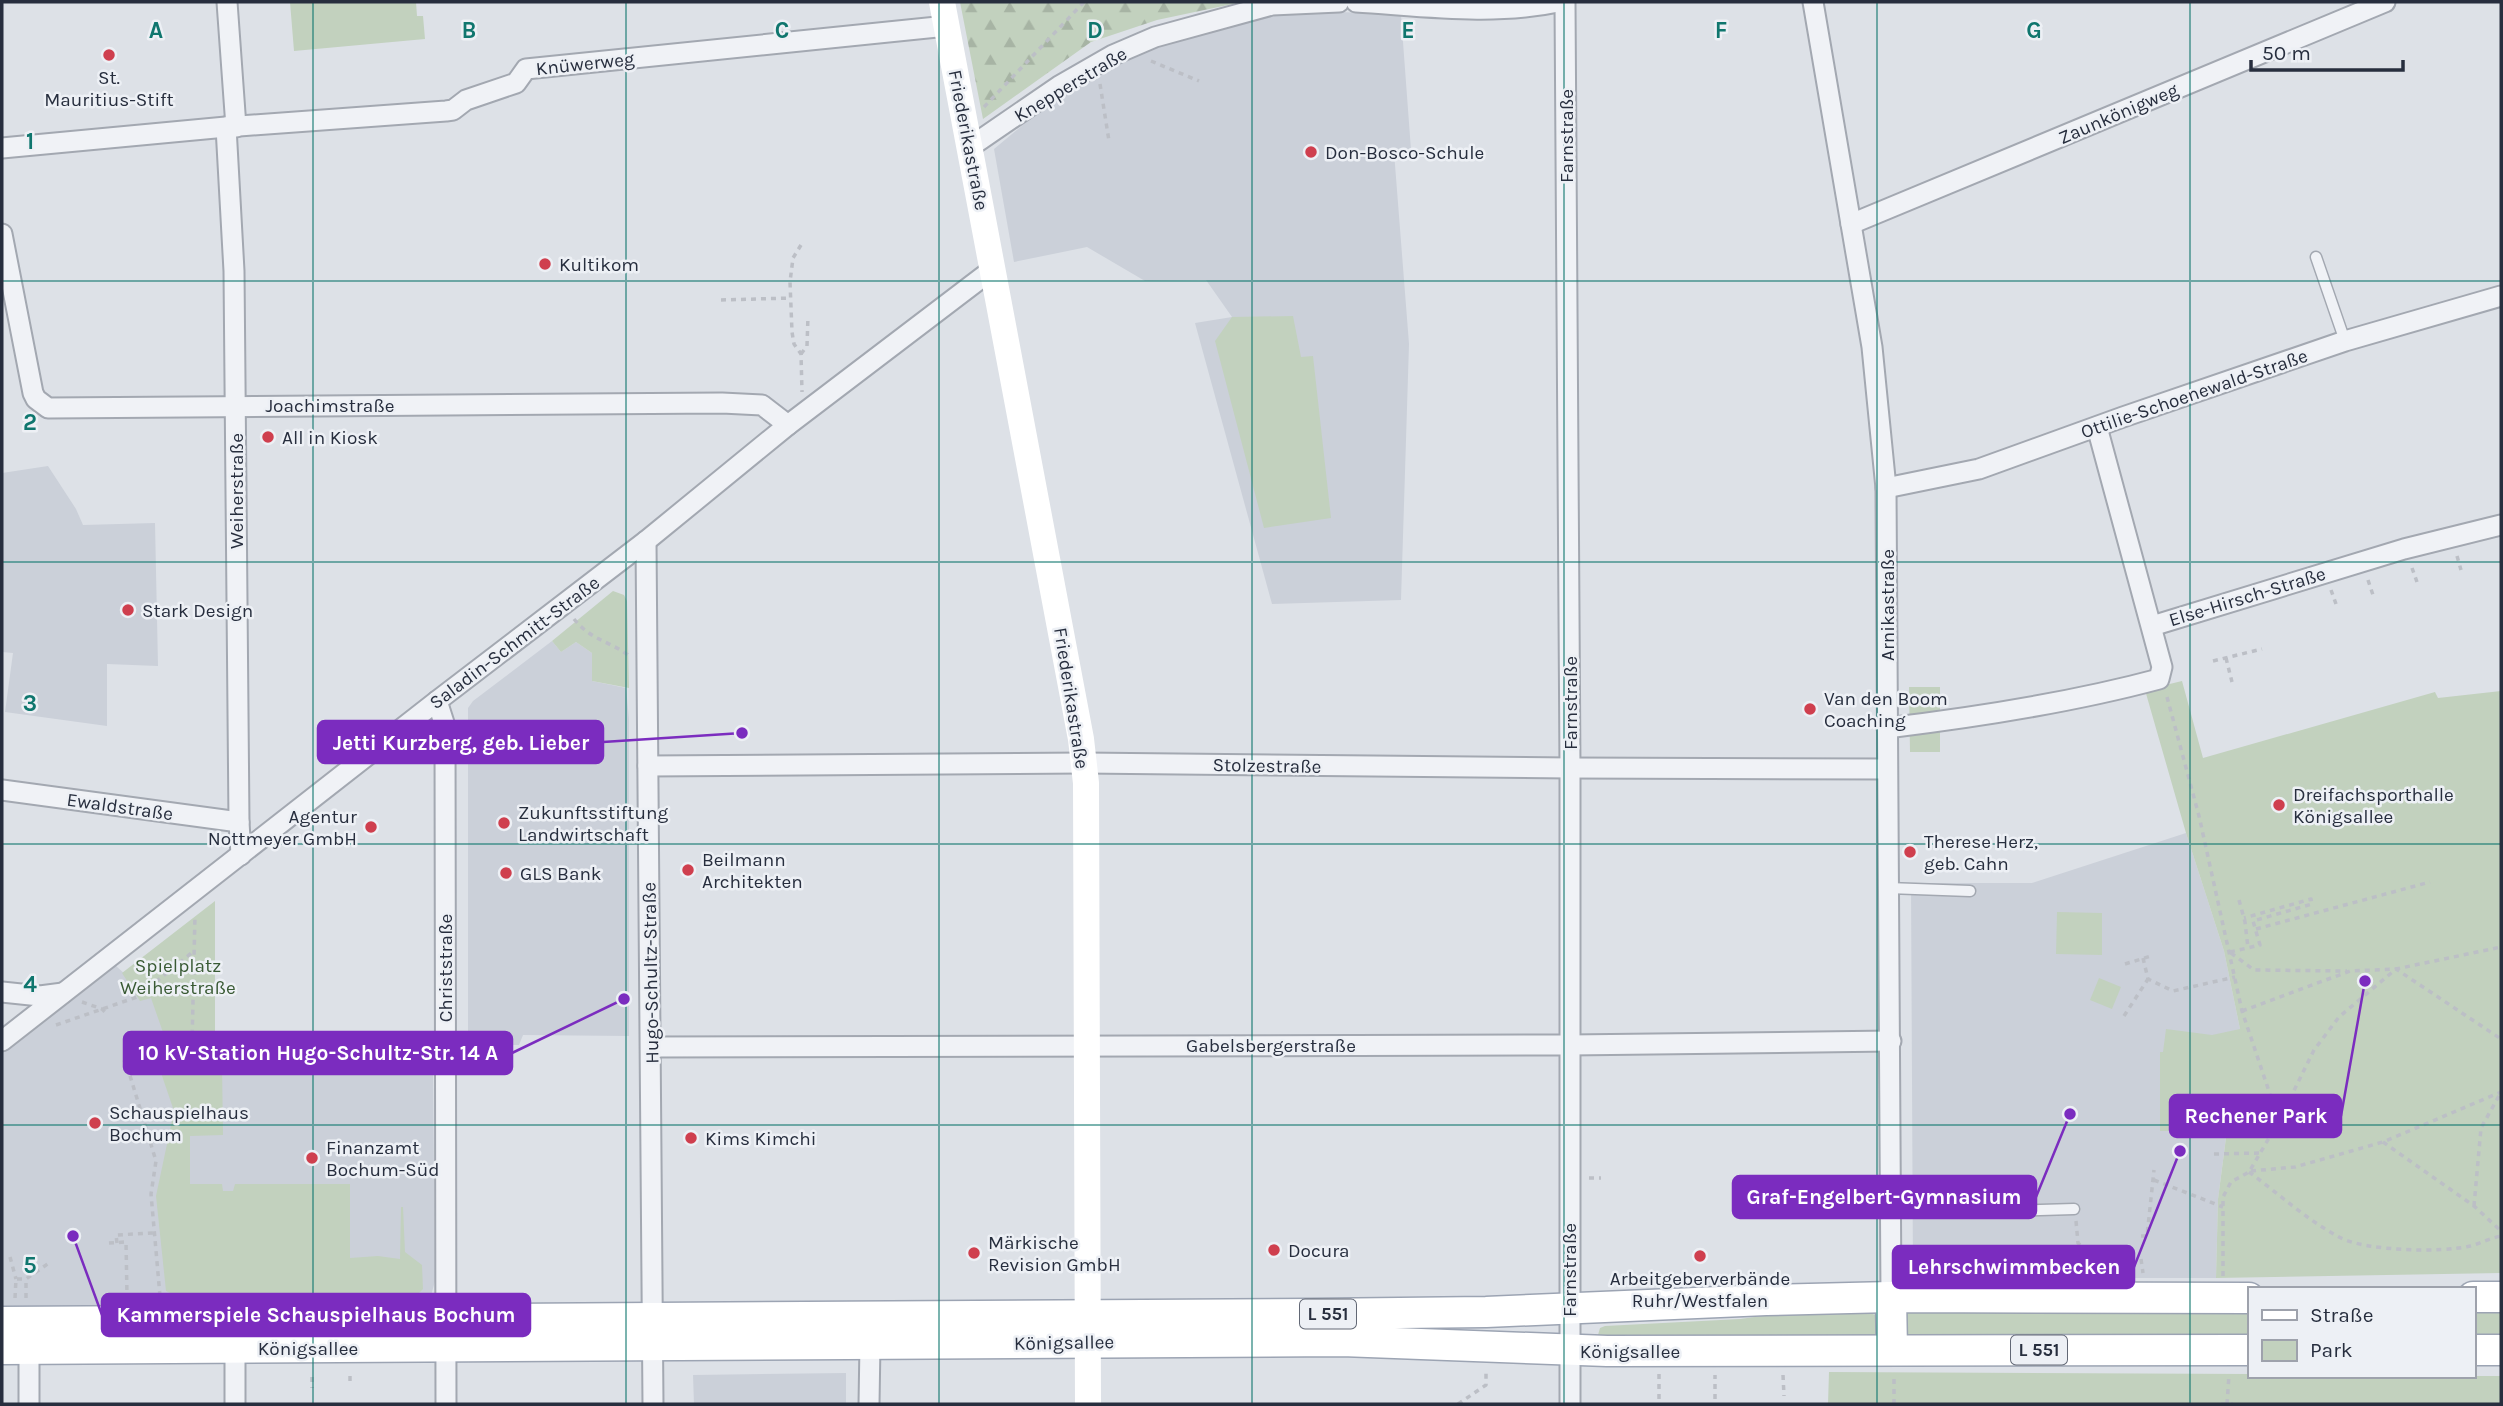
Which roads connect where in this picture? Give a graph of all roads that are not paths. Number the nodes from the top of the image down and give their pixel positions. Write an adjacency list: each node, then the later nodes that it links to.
1 (227, 2): 9 (street)
2 (1339, 2): 10 (street, Knepperstraße)
3 (1356, 2): 4 (street)
4 (1558, 2)
5 (1564, 2): 29 (street, Farnstraße)
6 (1813, 2): 12 (street, Arnikastraße)
7 (2375, 4): 12 (street, Zaunkönigweg)
8 (944, 14): 9 (street, Knüwerweg); 10 (street, Friederikastraße)
9 (231, 127): 11 (street, Knüwerweg); 18 (street, Weiherstraße)
10 (970, 147): 15 (street, Friederikastraße)
11 (2, 148)
12 (1851, 224): 21 (street, Arnikastraße)
13 (2, 234): 18 (street, Joachimstraße)
14 (2316, 257): 17 (lane)
15 (993, 269): 19 (street, Saladin-Schmitt-Straße); 27 (street, Friederikastraße)
16 (2501, 296): 17 (street, Ottilie-Schoenewald-Straße)
17 (2344, 341): 20 (street, Ottilie-Schoenewald-Straße)
18 (235, 405): 19 (street, Joachimstraße); 32 (street, Weiherstraße)
19 (796, 420): 23 (street, Saladin-Schmitt-Straße)
20 (2097, 427): 21 (street, Ottilie-Schoenewald-Straße); 24 (street)
21 (1886, 488): 26 (street, Arnikastraße)
22 (2501, 525): 24 (street, Else-Hirsch-Straße)
23 (646, 541): 25 (street, Saladin-Schmitt-Straße); 28 (street, Hugo-Schultz-Straße)
24 (2152, 626): 26 (street, Else-Hirsch-Straße)
25 (436, 701): 33 (street, Saladin-Schmitt-Straße); 54 (street, Christstraße)
26 (1887, 728): 30 (street, Arnikastraße)
27 (1084, 763): 28 (street, Stolzestraße); 29 (street, Stolzestraße); 41 (street, Friederikastraße)
28 (648, 766): 42 (street, Hugo-Schultz-Straße)
29 (1570, 768): 30 (street, Stolzestraße); 40 (street, Farnstraße)
30 (1886, 769): 34 (street, Arnikastraße)
31 (2, 790): 32 (street, Ewaldstraße)
32 (239, 822): 33 (street, Weiherstraße)
33 (241, 855): 37 (street, Saladin-Schmitt-Straße)
34 (1888, 888): 35 (lane); 39 (street, Arnikastraße)
35 (1970, 891)
36 (2, 992): 37 (street)
37 (63, 993): 38 (street, Saladin-Schmitt-Straße)
38 (2, 1041)
39 (1891, 1041): 40 (street, Gabelsbergerstraße); 43 (street, Arnikastraße)
40 (1569, 1045): 41 (street, Gabelsbergerstraße); 49 (street, Farnstraße)
41 (1087, 1046): 42 (street, Gabelsbergerstraße); 52 (street, Friederikastraße)
42 (651, 1047): 53 (street, Hugo-Schultz-Straße)
43 (1891, 1209): 44 (lane); 46 (street, Arnikastraße)
44 (2074, 1209)
45 (2231, 1292): 46 (main road, Königsallee / L 551)
46 (1891, 1297): 49 (main road, Königsallee / L 551); 61 (main road)
47 (2475, 1297): 48 (main road)
48 (2501, 1297)
49 (1570, 1308): 52 (main road, Königsallee / L 551); 57 (street, Farnstraße)
50 (250, 1322): 51 (main road, Königsallee / L 551); 54 (main road, Königsallee / L 551); 56 (main road, Königsallee)
51 (17, 1323): 56 (main road, Königsallee / L 551); 62 (street)
52 (1088, 1329): 53 (main road, Königsallee / L 551); 55 (main road, Königsallee / L 551); 57 (main road, Königsallee / L 551); 67 (street, Friederikastraße)
53 (653, 1333): 54 (main road, Königsallee / L 551); 55 (main road, Königsallee / L 551); 65 (street, Hugo-Schultz-Straße)
54 (445, 1334): 56 (main road, Königsallee / L 551); 64 (street, Christstraße)
55 (870, 1344): 66 (street)
56 (235, 1348): 63 (street)
57 (1569, 1350): 61 (main road, Königsallee / L 551); 68 (street, Farnstraße)
58 (2248, 1350): 61 (main road, Königsallee / L 551)
59 (2475, 1350): 60 (main road)
60 (2501, 1350)
61 (1893, 1365)
62 (29, 1404)
63 (235, 1404)
64 (446, 1404)
65 (653, 1404)
66 (870, 1404)
67 (1088, 1404)
68 (1570, 1404)

